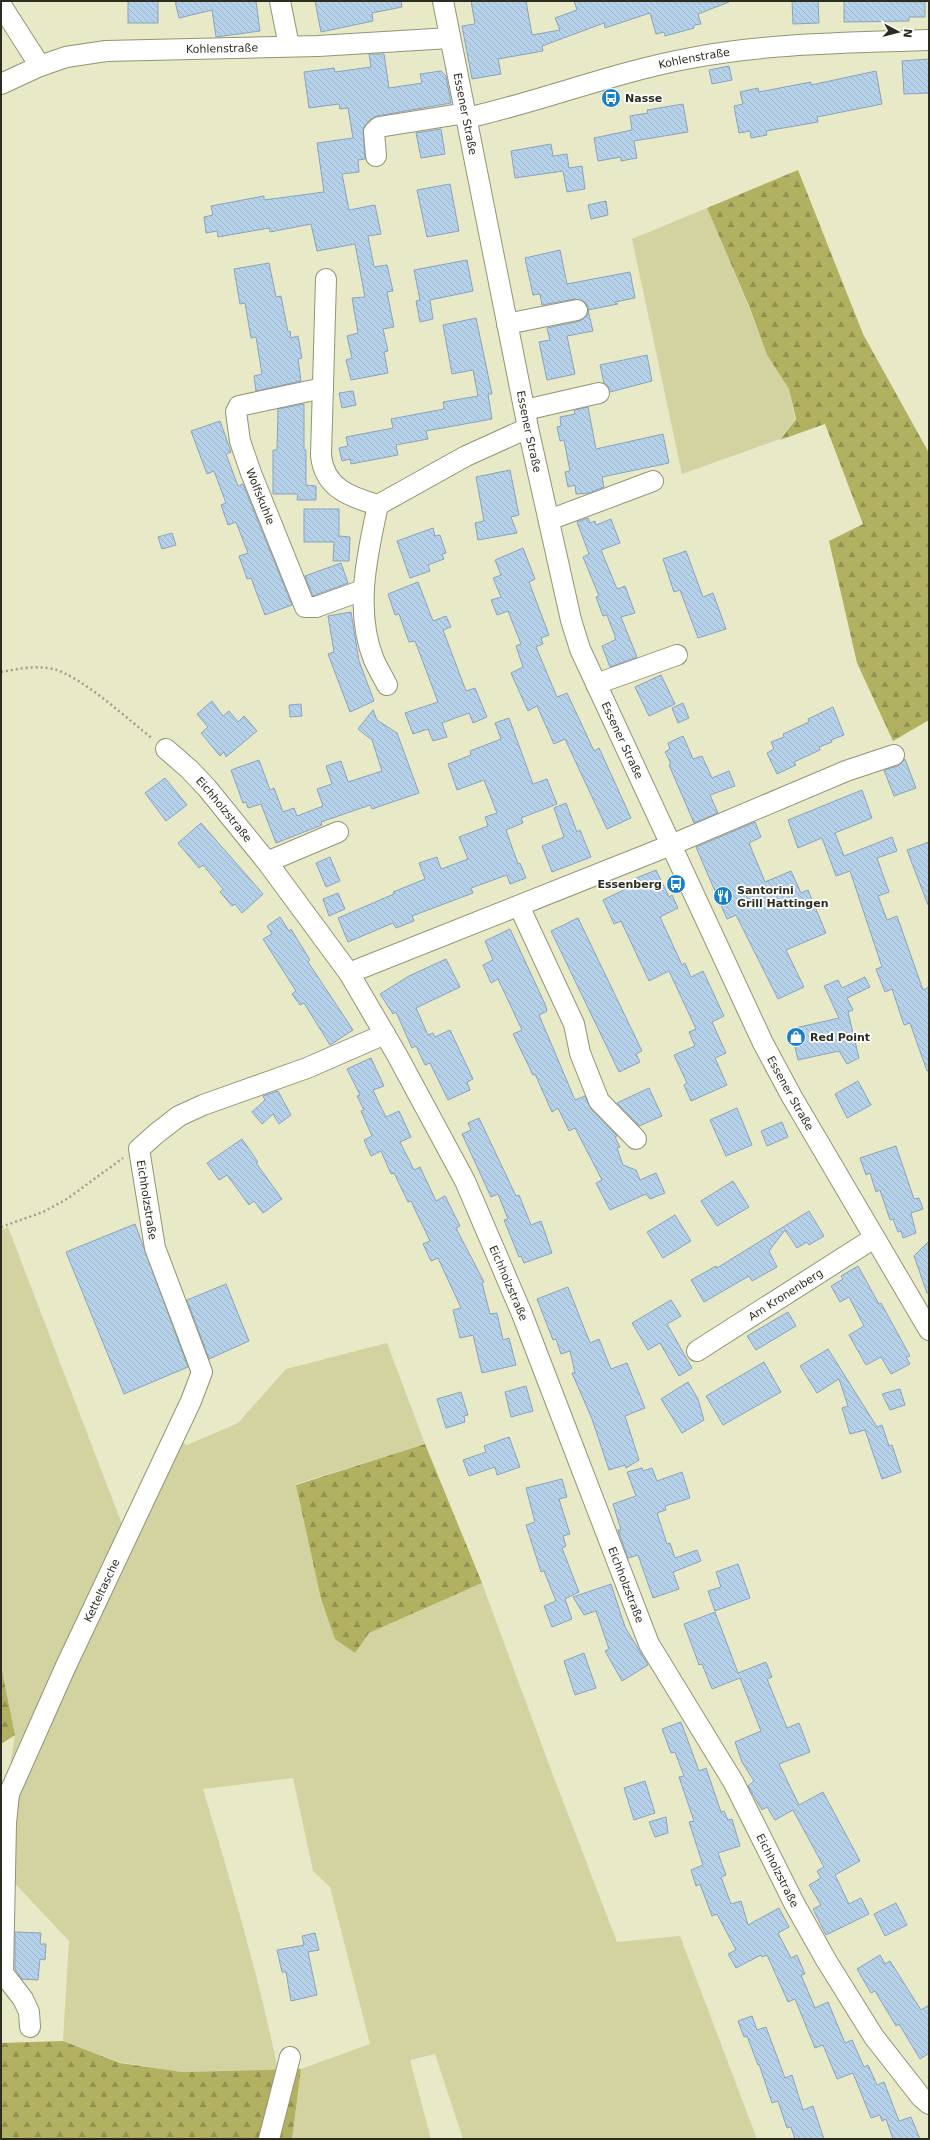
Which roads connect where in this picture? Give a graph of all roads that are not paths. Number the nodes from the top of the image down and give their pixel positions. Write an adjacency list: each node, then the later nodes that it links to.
1 (280, 1): 6 (street)
2 (443, 1): 4 (street, Essener Straße)
3 (1, 5): 7 (street)
4 (450, 38): 6 (street, Kohlenstraße); 9 (street, Essener Straße)
5 (929, 40): 9 (street, Kohlenstraße)
6 (288, 46): 7 (street, Kohlenstraße)
7 (40, 66): 8 (street, Kohlenstraße)
8 (1, 84)
9 (466, 116): 10 (street, Kohlenstraße); 13 (street, Essener Straße)
10 (376, 156)
11 (326, 279): 14 (street)
12 (577, 310): 13 (street)
13 (507, 324): 16 (street, Essener Straße)
14 (323, 388): 18 (street); 20 (street, Wolfskuhle)
15 (599, 393): 16 (street)
16 (526, 419): 18 (street); 19 (street, Essener Straße)
17 (653, 481): 19 (street)
18 (378, 505): 20 (street)
19 (548, 520): 22 (street, Essener Straße)
20 (363, 590): 23 (street)
21 (677, 655): 22 (street)
22 (596, 684): 27 (street, Essener Straße)
23 (387, 685)
24 (166, 749): 28 (street, Eichholzstraße)
25 (894, 755): 27 (street)
26 (338, 832): 28 (street)
27 (671, 845): 29 (street); 33 (street, Essener Straße)
28 (268, 862): 30 (street, Eichholzstraße)
29 (519, 906): 30 (street); 32 (street)
30 (349, 973): 31 (street, Eichholzstraße)
31 (385, 1034): 36 (street, Eichholzstraße); 40 (street, Eichholzstraße)
32 (636, 1139)
33 (874, 1238): 34 (street, Essener Straße); 35 (street, Am Kronenberg)
34 (929, 1330)
35 (697, 1351)
36 (202, 1372): 37 (street, Ketteltasche)
37 (5, 1801): 38 (street, Ketteltasche)
38 (30, 2026)
39 (290, 2057): 41 (street)
40 (929, 2104)
41 (269, 2139)

